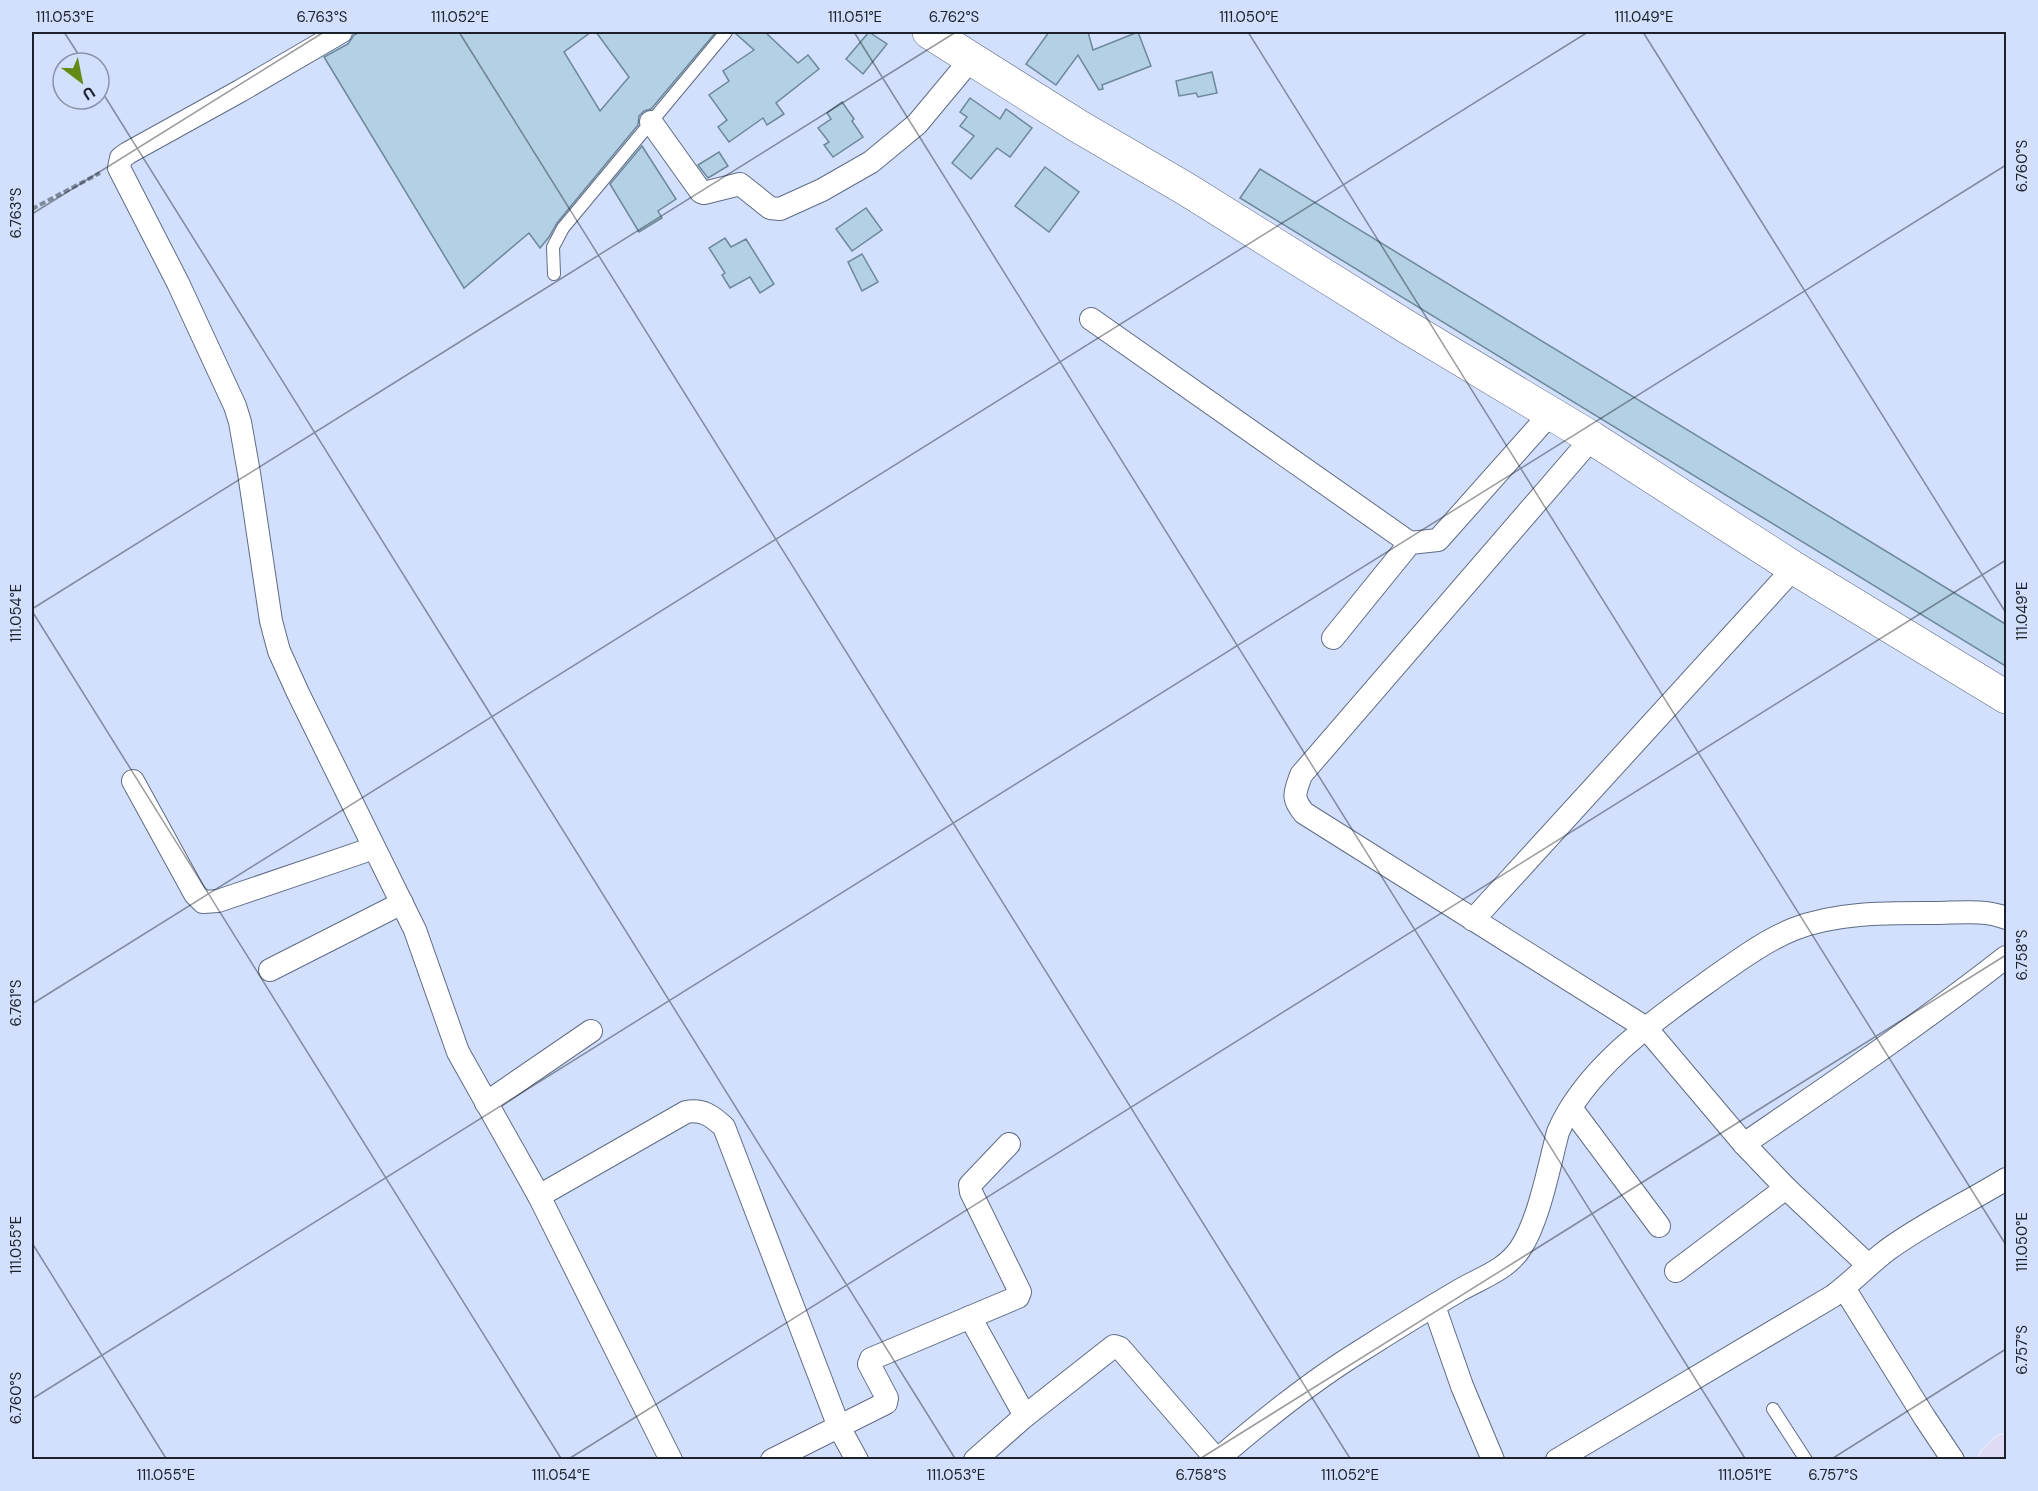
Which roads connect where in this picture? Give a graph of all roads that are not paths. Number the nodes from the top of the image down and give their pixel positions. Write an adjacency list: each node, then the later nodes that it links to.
1 (341, 32): 15 (street)
2 (726, 32): 5 (lane)
3 (929, 32): 4 (main road)
4 (972, 58): 5 (street); 8 (main road)
5 (651, 122): 6 (lane)
6 (555, 274)
7 (1091, 319): 10 (street)
8 (1550, 414): 9 (main road); 10 (street)
9 (1592, 438): 11 (main road); 18 (street)
10 (1410, 543): 12 (street)
11 (1794, 568): 13 (main road); 18 (street)
12 (1333, 638)
13 (2007, 697)
14 (133, 781): 15 (street)
15 (374, 848): 16 (street)
16 (402, 903): 20 (street); 23 (street)
17 (2007, 918): 21 (street)
18 (1473, 920): 21 (street)
19 (2007, 957): 26 (street)
20 (270, 970)
21 (1646, 1028): 24 (street); 26 (street)
22 (591, 1031): 23 (street)
23 (486, 1103): 29 (street)
24 (1571, 1108): 30 (street); 34 (street)
25 (1009, 1144): 35 (street)
26 (1744, 1144): 28 (street)
27 (2007, 1179): 31 (street)
28 (1786, 1188): 31 (street); 32 (street)
29 (539, 1196): 38 (street); 42 (street)
30 (1659, 1226)
31 (1868, 1265): 33 (street)
32 (1677, 1271)
33 (1844, 1288): 41 (street); 48 (street)
34 (1434, 1306): 40 (street); 46 (street)
35 (970, 1317): 37 (street); 38 (street)
36 (1773, 1408): 47 (lane)
37 (1025, 1416): 40 (street); 45 (street)
38 (839, 1427): 43 (street); 44 (street)
39 (2007, 1450): 49 (main road)
40 (1208, 1455)
41 (1570, 1456)
42 (671, 1460)
43 (772, 1460)
44 (857, 1460)
45 (975, 1460)
46 (1493, 1460)
47 (1806, 1460)
48 (1953, 1460)
49 (1995, 1460)

